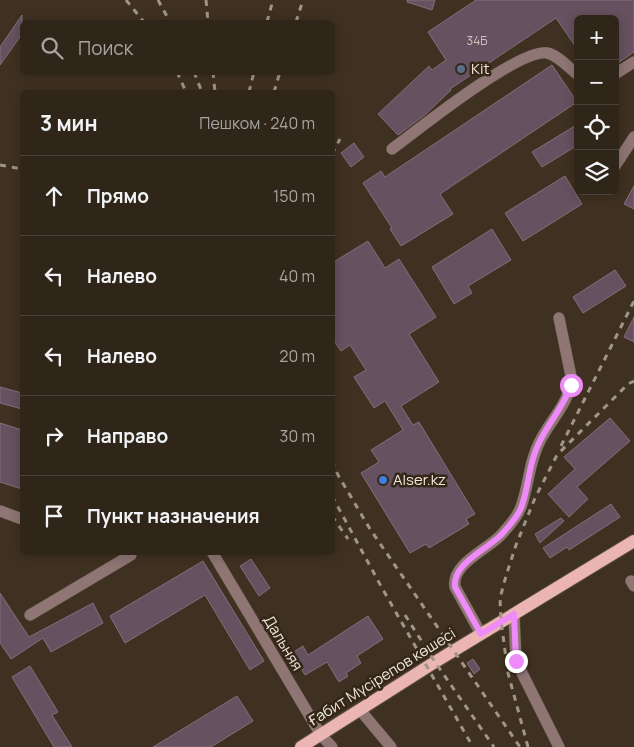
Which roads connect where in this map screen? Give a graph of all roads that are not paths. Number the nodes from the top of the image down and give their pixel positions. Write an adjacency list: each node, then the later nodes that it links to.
1 (634, 62): 2 (lane)
2 (619, 71)
3 (574, 72): 5 (lane)
4 (634, 137): 6 (lane)
5 (392, 149)
6 (619, 160)
7 (559, 318): 15 (lane)
8 (0, 511): 9 (lane)
9 (20, 518)
10 (634, 541): 13 (main road, Ғабит Мүсірепов көшесі)
11 (127, 555): 14 (lane)
12 (214, 555): 17 (lane, Дальняя)
13 (514, 614): 15 (main road, Ғабит Мүсірепов көшесі); 21 (lane)
14 (30, 615)
15 (481, 634): 16 (main road, Ғабит Мүсірепов көшесі)
16 (360, 710): 17 (main road, Ғабит Мүсірепов көшесі); 20 (lane)
17 (321, 735): 18 (main road, Ғабит Мүсірепов көшесі); 19 (lane, Дальняя)
18 (301, 747)
19 (332, 747)
20 (391, 747)
21 (559, 747)

